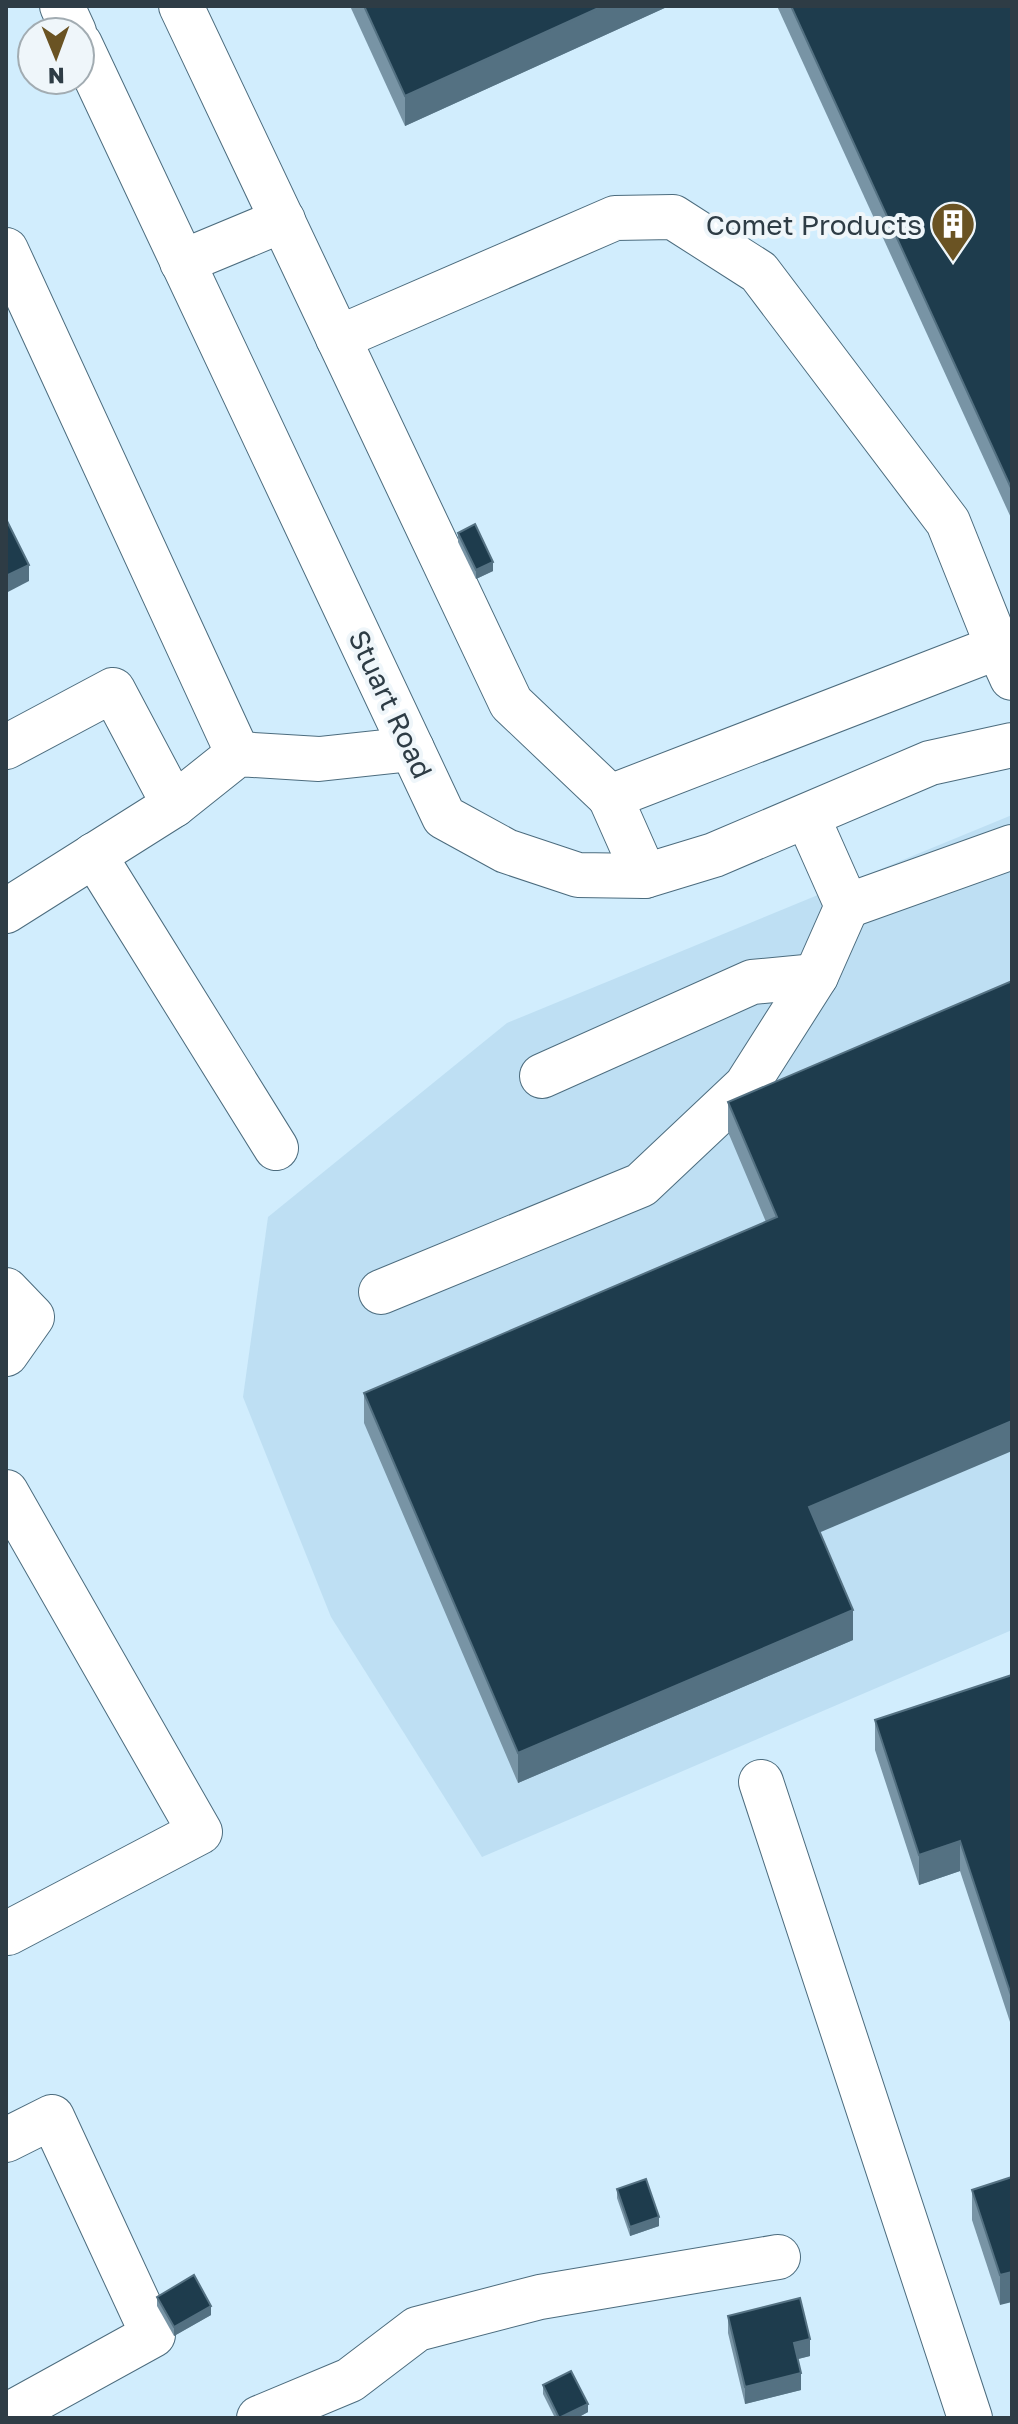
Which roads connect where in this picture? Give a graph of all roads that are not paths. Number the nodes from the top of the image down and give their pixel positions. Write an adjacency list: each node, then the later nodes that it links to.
1 (181, 6): 3 (street)
2 (96, 78): 5 (street, Stuart Road)
3 (283, 220): 5 (street); 6 (street)
4 (6, 250): 11 (street)
5 (182, 262): 10 (street, Stuart Road)
6 (338, 338): 7 (street); 12 (street)
7 (1005, 662): 12 (street)
8 (1012, 745): 14 (street, Stuart Road)
9 (6, 747): 13 (street)
10 (412, 749): 11 (street); 17 (street, Stuart Road)
11 (238, 754): 13 (street)
12 (610, 797): 17 (street)
13 (174, 805): 16 (street)
14 (807, 816): 17 (street, Stuart Road); 18 (street)
15 (1012, 847): 18 (street)
16 (94, 855): 19 (street); 22 (street)
17 (645, 876)
18 (847, 906): 20 (street)
19 (6, 911)
20 (816, 976): 21 (street); 24 (street)
21 (542, 1076)
22 (276, 1148)
23 (6, 1290): 25 (street)
24 (381, 1292)
25 (6, 1354)
26 (6, 1492): 28 (street)
27 (761, 1782): 33 (street)
28 (6, 1930)
29 (6, 2140): 31 (street)
30 (778, 2257): 32 (street)
31 (6, 2416)
32 (259, 2418)
33 (970, 2418)

